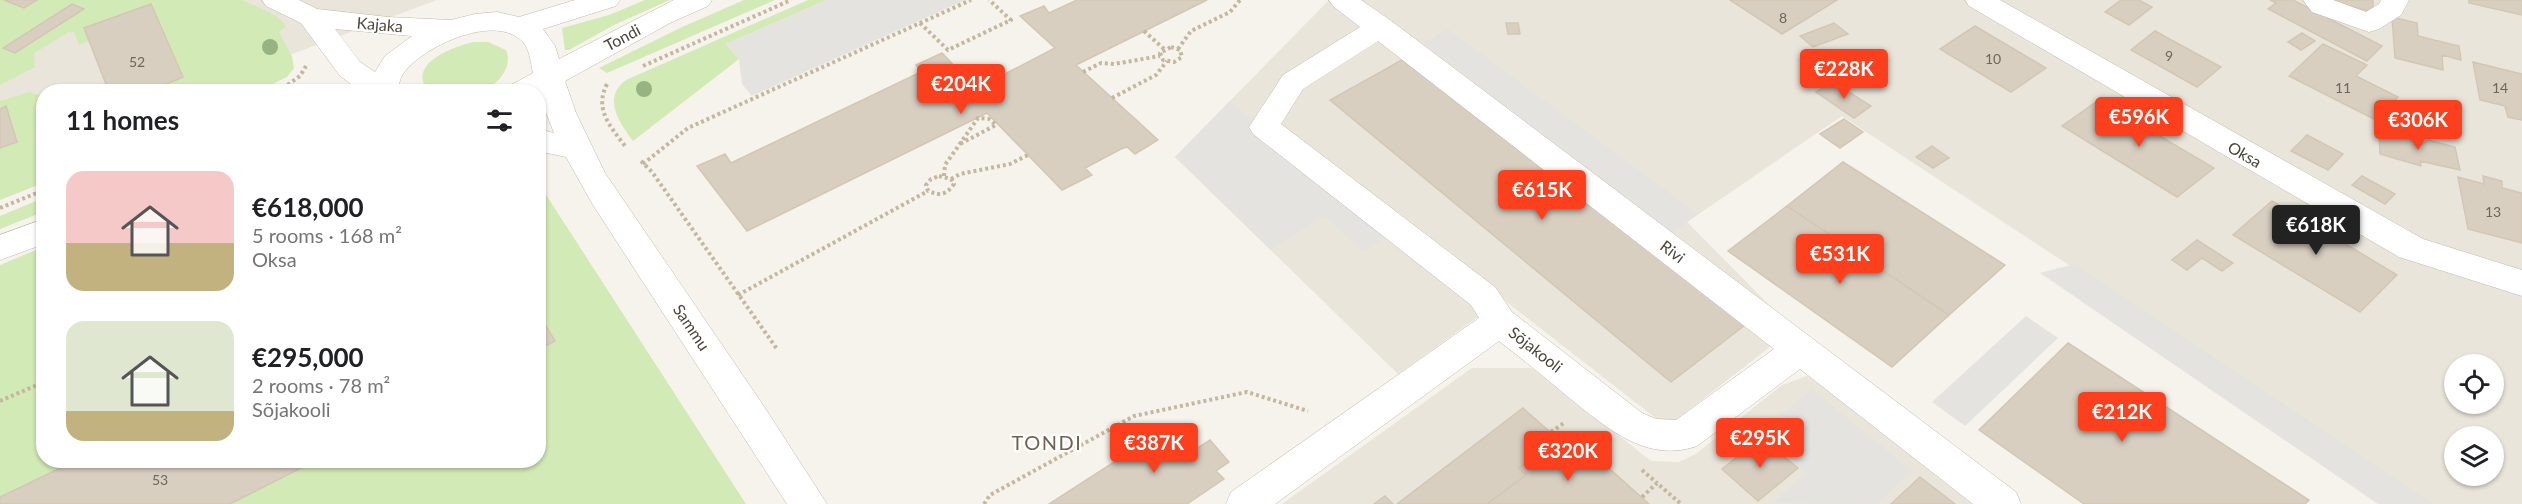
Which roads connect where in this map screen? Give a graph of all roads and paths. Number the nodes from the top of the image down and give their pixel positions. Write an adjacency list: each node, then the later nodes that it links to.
1 (276, 0): 12 (street, Kajaka)
2 (606, 0): 14 (street)
3 (698, 0): 29 (street, Tondi)
4 (792, 0): 23 (path)
5 (971, 0): 13 (path)
6 (989, 0): 13 (path)
7 (1240, 0): 19 (path)
8 (1343, 0): 15 (street, Rivi)
9 (1979, 0): 44 (street, Oksa)
10 (2317, 0): 11 (street)
11 (2395, 0)
12 (311, 17): 16 (street, Kajaka); 27 (street, Kajaka)
13 (920, 23): 45 (path)
14 (520, 26): 16 (street); 29 (street, Sammu)
15 (1380, 27): 46 (street); 48 (street, Rivi)
16 (448, 28): 28 (street)
17 (1144, 32): 18 (path)
18 (1164, 49): 19 (path); 20 (path)
19 (1178, 49): 22 (path)
20 (1160, 56): 22 (path); 24 (path)
21 (308, 62): 26 (path)
22 (1167, 62): 30 (path)
23 (642, 66)
24 (1083, 72)
25 (609, 81): 34 (path)
26 (289, 84)
27 (372, 84)
28 (384, 84)
29 (535, 84)
30 (1112, 98)
31 (546, 101): 35 (street, Sammu)
32 (546, 142): 35 (street)
33 (960, 144): 33 (path); 37 (path)
34 (625, 146)
35 (577, 149): 53 (street, Sammu)
36 (1028, 155): 38 (path)
37 (944, 176): 38 (path); 39 (path)
38 (951, 179): 39 (path)
39 (928, 191): 45 (path)
40 (36, 193): 41 (path)
41 (0, 207)
42 (36, 234): 43 (street)
43 (0, 248)
44 (2522, 284)
45 (738, 295): 47 (path)
46 (1500, 322): 48 (street, Sõjakooli); 55 (street, Sõjakooli)
47 (777, 349)
48 (1801, 349): 57 (street, Rivi)
49 (36, 385): 50 (path)
50 (0, 401)
51 (1312, 412): 54 (path)
52 (1642, 497): 56 (path)
53 (808, 504)
54 (984, 504)
55 (1245, 504)
56 (1681, 504)
57 (2002, 504)

